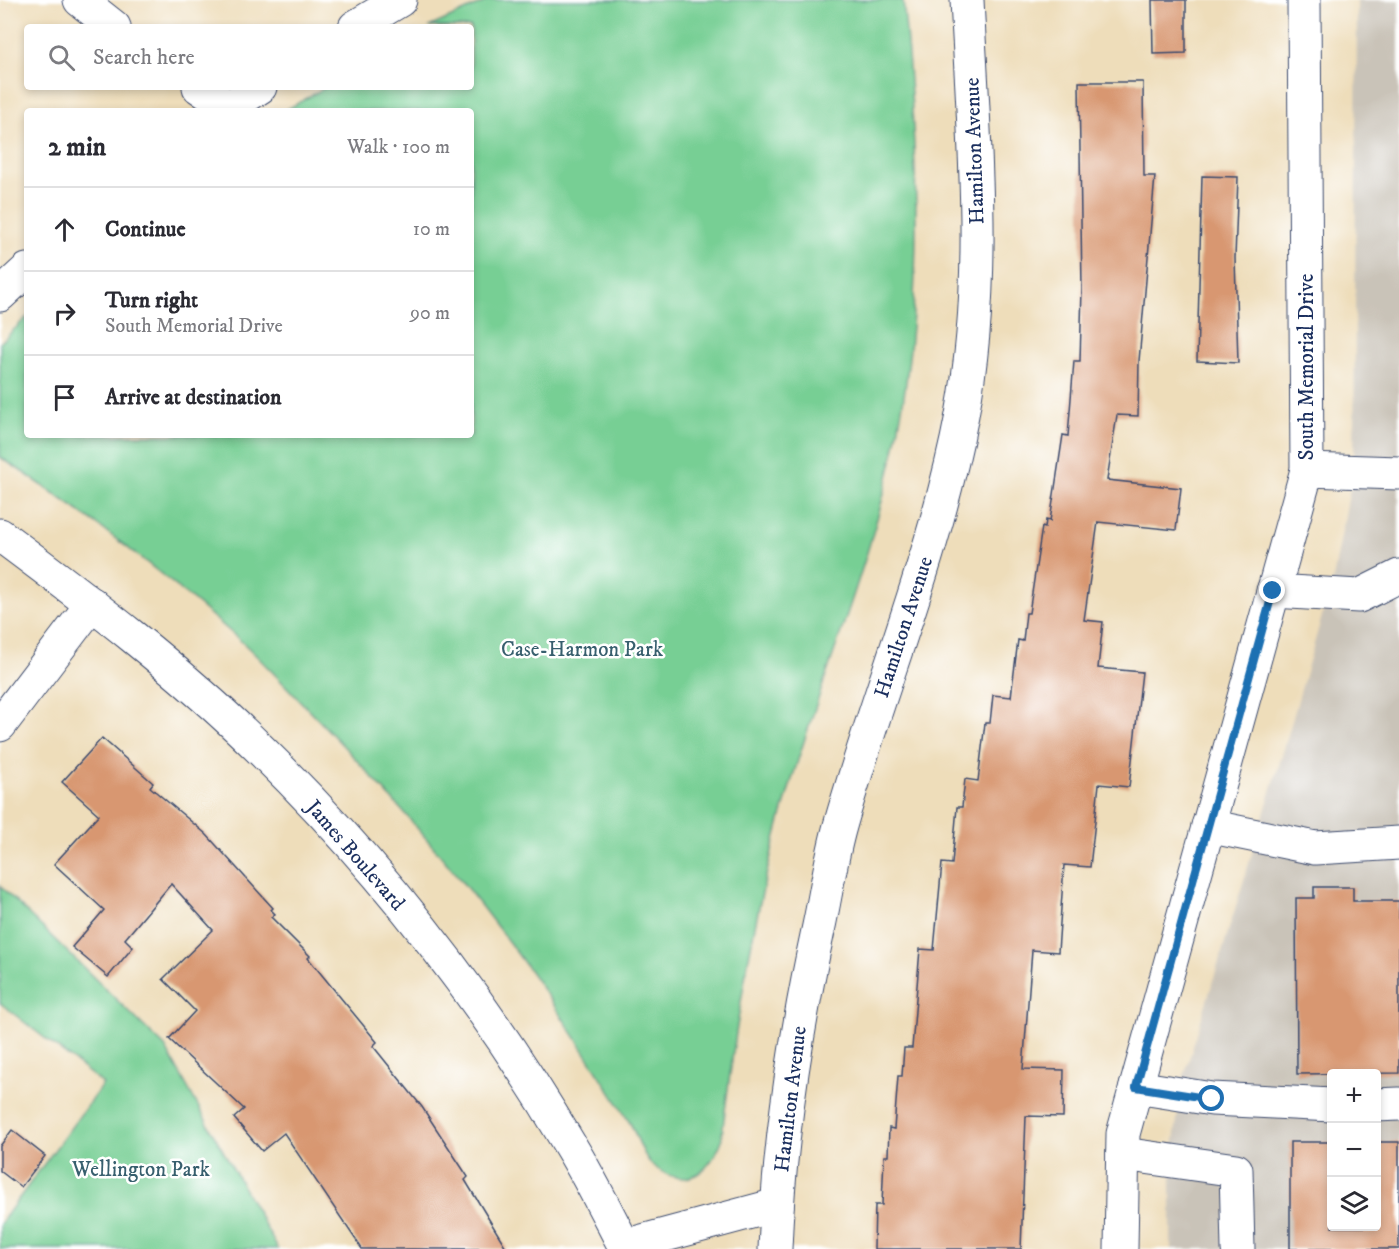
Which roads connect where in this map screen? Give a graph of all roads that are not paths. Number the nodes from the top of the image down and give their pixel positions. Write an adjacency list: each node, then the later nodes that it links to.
1 (80, 0): 5 (street)
2 (400, 0): 6 (street)
3 (968, 0): 27 (street, Hamilton Avenue)
4 (1304, 0): 13 (street, South Memorial Drive)
5 (110, 24)
6 (360, 24)
7 (203, 90): 9 (street)
8 (255, 90): 10 (street)
9 (225, 108)
10 (228, 108)
11 (24, 273): 12 (street)
12 (0, 295)
13 (1307, 471): 14 (street); 17 (street, South Memorial Drive)
14 (1399, 473)
15 (0, 535): 18 (street, James Boulevard)
16 (1399, 576): 17 (street)
17 (1273, 591): 20 (street, South Memorial Drive)
18 (92, 604): 19 (street); 28 (street, James Boulevard)
19 (0, 725)
20 (1208, 826): 21 (street); 22 (street, South Memorial Drive)
21 (1399, 843)
22 (1136, 1087): 24 (street); 26 (street, South Memorial Drive)
23 (1399, 1104): 25 (street)
24 (1327, 1105)
25 (1381, 1105)
26 (1123, 1154): 30 (street, South Memorial Drive); 31 (street)
27 (777, 1205): 28 (street); 29 (street, Hamilton Avenue)
28 (625, 1248)
29 (775, 1249)
30 (1121, 1249)
31 (1238, 1249)

